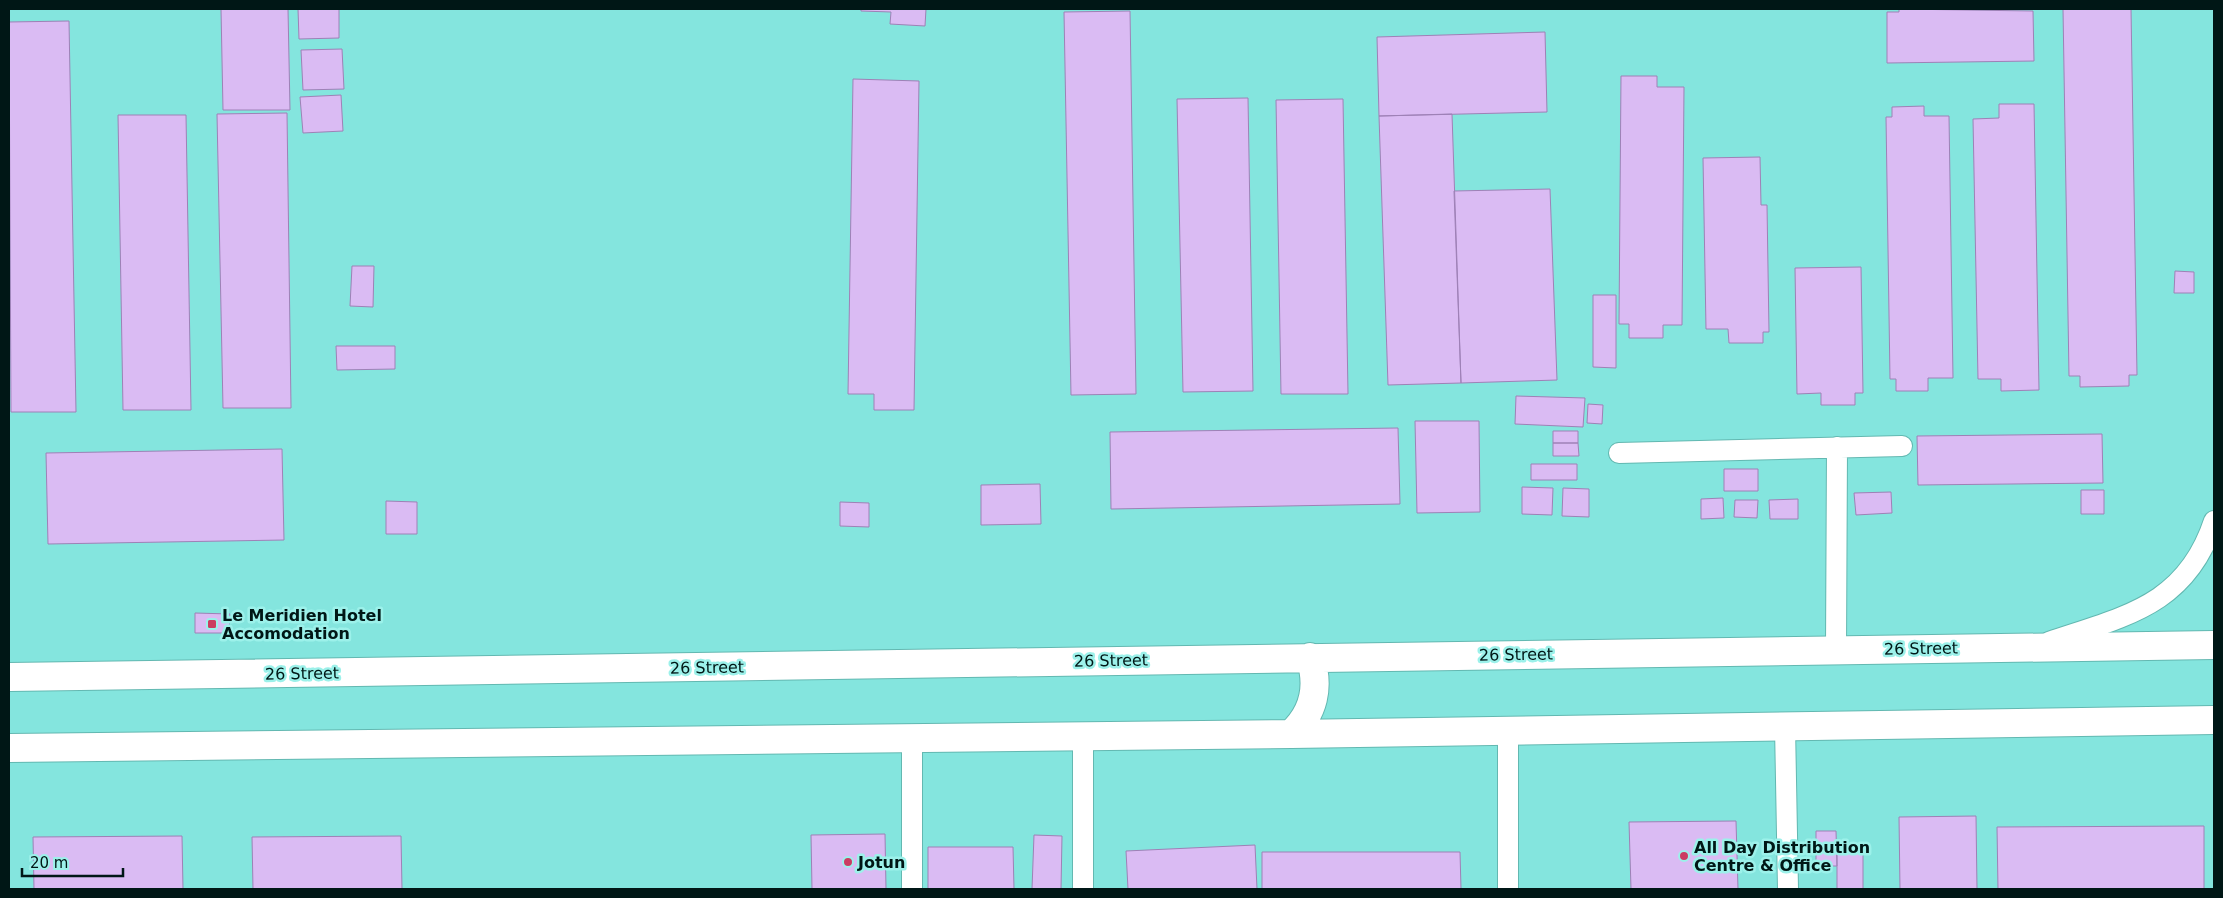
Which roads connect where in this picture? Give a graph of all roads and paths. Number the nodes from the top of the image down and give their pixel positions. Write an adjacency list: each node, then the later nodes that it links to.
1 (1902, 446): 2 (lane)
2 (1837, 447): 3 (lane); 7 (lane)
3 (1619, 453)
4 (2214, 521): 6 (lane)
5 (2214, 645): 6 (street, 26 Street)
6 (2036, 646): 7 (street, 26 Street)
7 (1836, 650): 8 (street, 26 Street)
8 (1310, 657): 9 (street, 26 Street); 13 (street)
9 (9, 677)
10 (2214, 720): 11 (street)
11 (1785, 726): 12 (street); 20 (lane)
12 (1508, 731): 13 (street); 19 (lane)
13 (1291, 734): 14 (street)
14 (1083, 737): 15 (street); 18 (lane)
15 (912, 739): 16 (street); 17 (lane)
16 (9, 748)
17 (912, 889)
18 (1083, 889)
19 (1508, 889)
20 (1788, 889)

